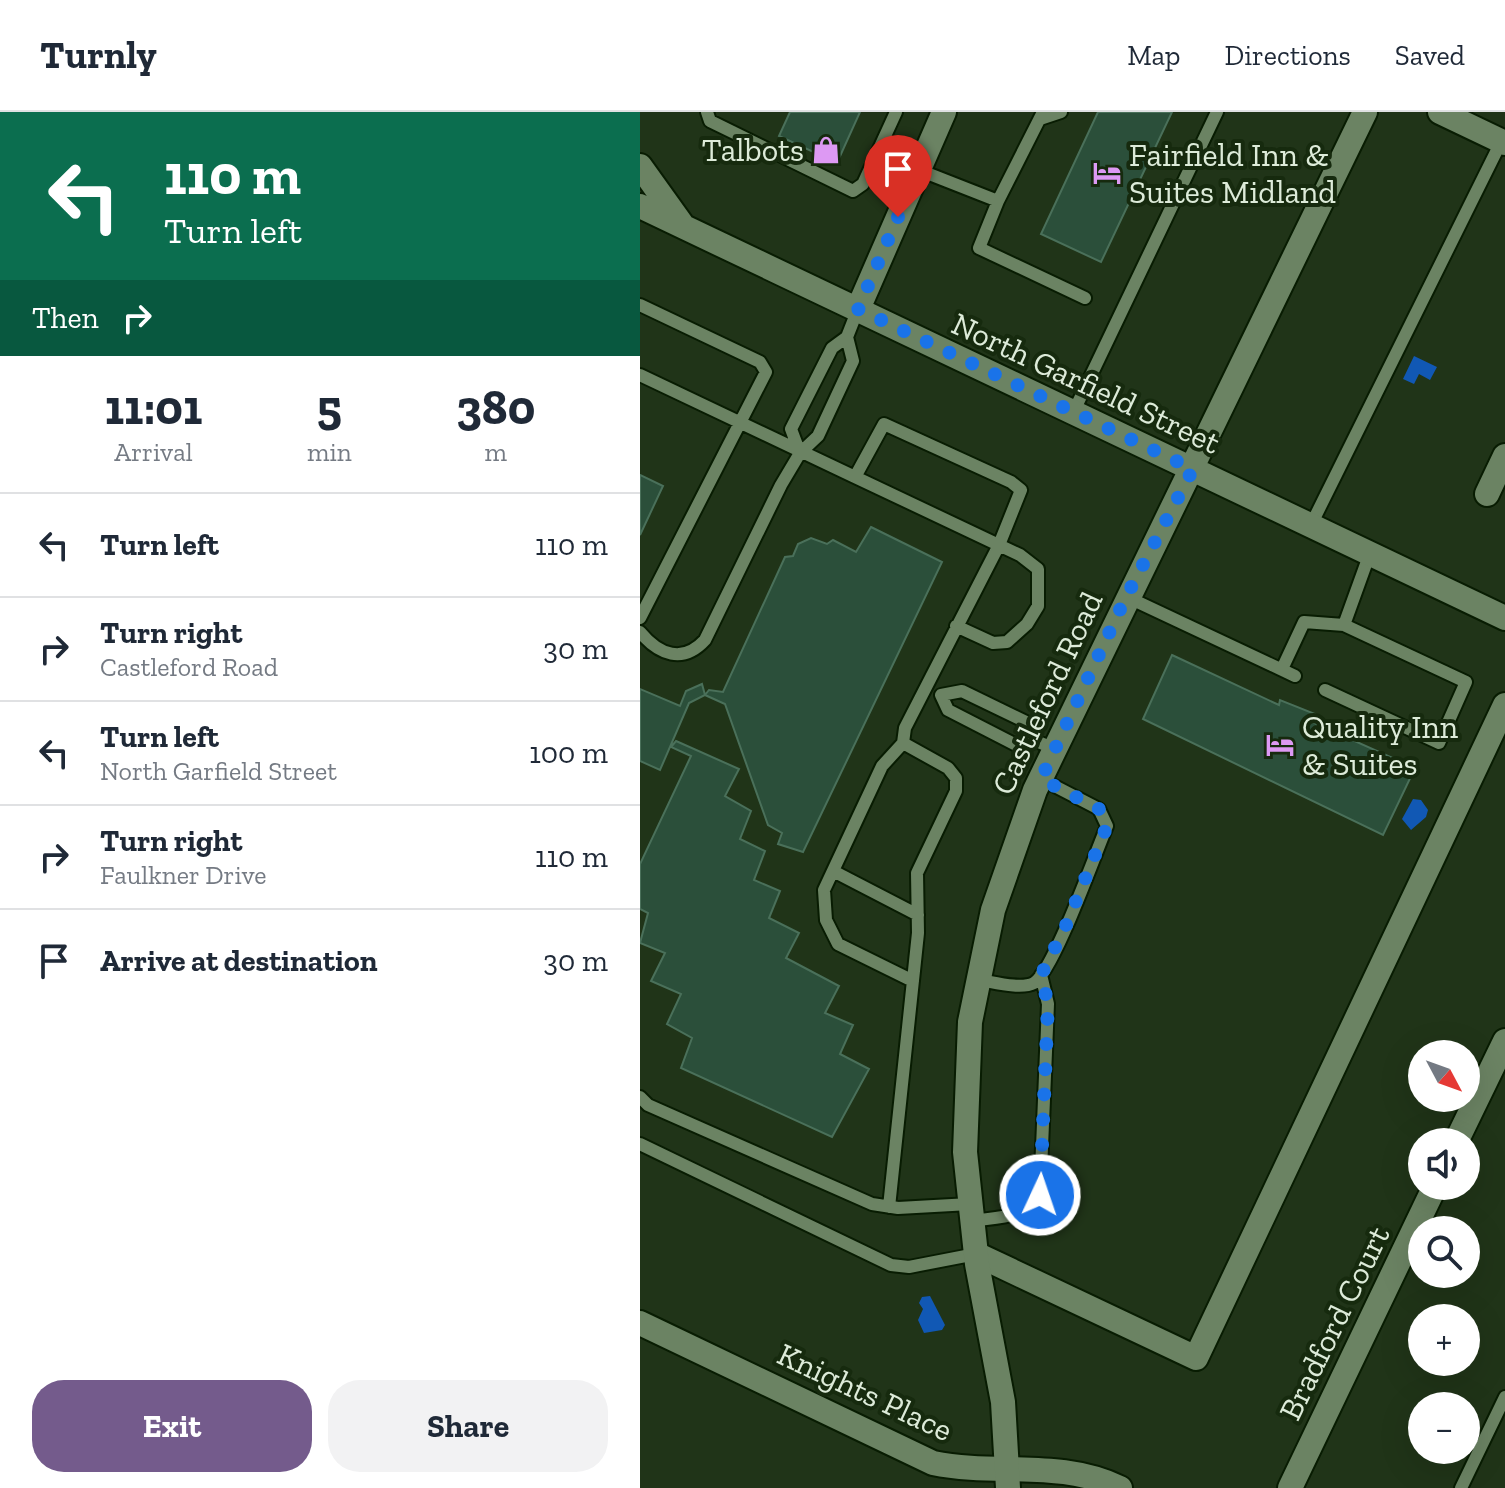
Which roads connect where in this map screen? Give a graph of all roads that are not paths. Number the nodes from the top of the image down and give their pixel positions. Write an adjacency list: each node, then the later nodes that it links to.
1 (707, 112): 2 (lane)
2 (896, 112)
3 (944, 112): 11 (street)
4 (1061, 112): 8 (lane)
5 (1217, 112): 20 (lane)
6 (1365, 112): 24 (street, Castleford Road)
7 (1440, 112): 9 (street)
8 (1041, 115): 12 (lane)
9 (1504, 140): 27 (lane)
10 (640, 166): 14 (street)
11 (919, 170): 12 (lane); 17 (street)
12 (998, 201): 15 (lane)
13 (645, 212): 14 (street, North Garfield Street)
14 (685, 228): 17 (street, North Garfield Street)
15 (1085, 298)
16 (640, 305): 21 (lane)
17 (858, 309): 18 (lane); 20 (street, North Garfield Street)
18 (847, 337): 22 (lane); 22 (lane)
19 (640, 375): 21 (lane)
20 (1073, 413): 24 (street, North Garfield Street)
21 (739, 423): 22 (lane); 31 (lane)
22 (800, 453): 25 (lane); 35 (lane)
23 (1505, 456): 26 (street)
24 (1193, 469): 27 (street, North Garfield Street); 30 (street, Castleford Road)
25 (855, 477): 28 (lane); 28 (lane)
26 (1487, 494)
27 (1311, 525): 29 (street, North Garfield Street)
28 (999, 545): 34 (lane); 34 (lane)
29 (1370, 553): 32 (street, North Garfield Street); 33 (lane)
30 (1127, 597): 36 (lane); 43 (street, Castleford Road)
31 (640, 618)
32 (1505, 618)
33 (1344, 625): 36 (lane); 39 (lane)
34 (956, 626): 38 (lane)
35 (640, 632)
36 (1282, 669): 37 (lane)
37 (1295, 676)
38 (924, 686): 40 (lane); 42 (lane)
39 (1325, 690)
40 (941, 695): 43 (lane); 43 (lane)
41 (1505, 705): 57 (street)
42 (903, 743): 45 (lane); 46 (lane)
43 (1045, 745): 44 (street, Castleford Road)
44 (1041, 779): 47 (lane); 48 (street, Castleford Road)
45 (833, 871): 46 (lane); 49 (lane)
46 (918, 915): 49 (lane)
47 (1041, 975): 48 (lane); 56 (lane)
48 (979, 980): 56 (street, Castleford Road)
49 (913, 981): 55 (lane)
50 (1505, 1041): 52 (street)
51 (643, 1101): 55 (lane)
52 (1463, 1128)
53 (640, 1144): 57 (lane)
54 (1428, 1200): 62 (street, Bradford Court)
55 (889, 1207): 56 (lane)
56 (971, 1212): 57 (street, Castleford Road)
57 (976, 1254): 60 (street, Castleford Road)
58 (640, 1323): 60 (street, Knights Place)
59 (1505, 1397): 63 (lane)
60 (1007, 1479): 61 (street, Knights Place)
61 (1120, 1488)
62 (1290, 1488)
63 (1461, 1488)

